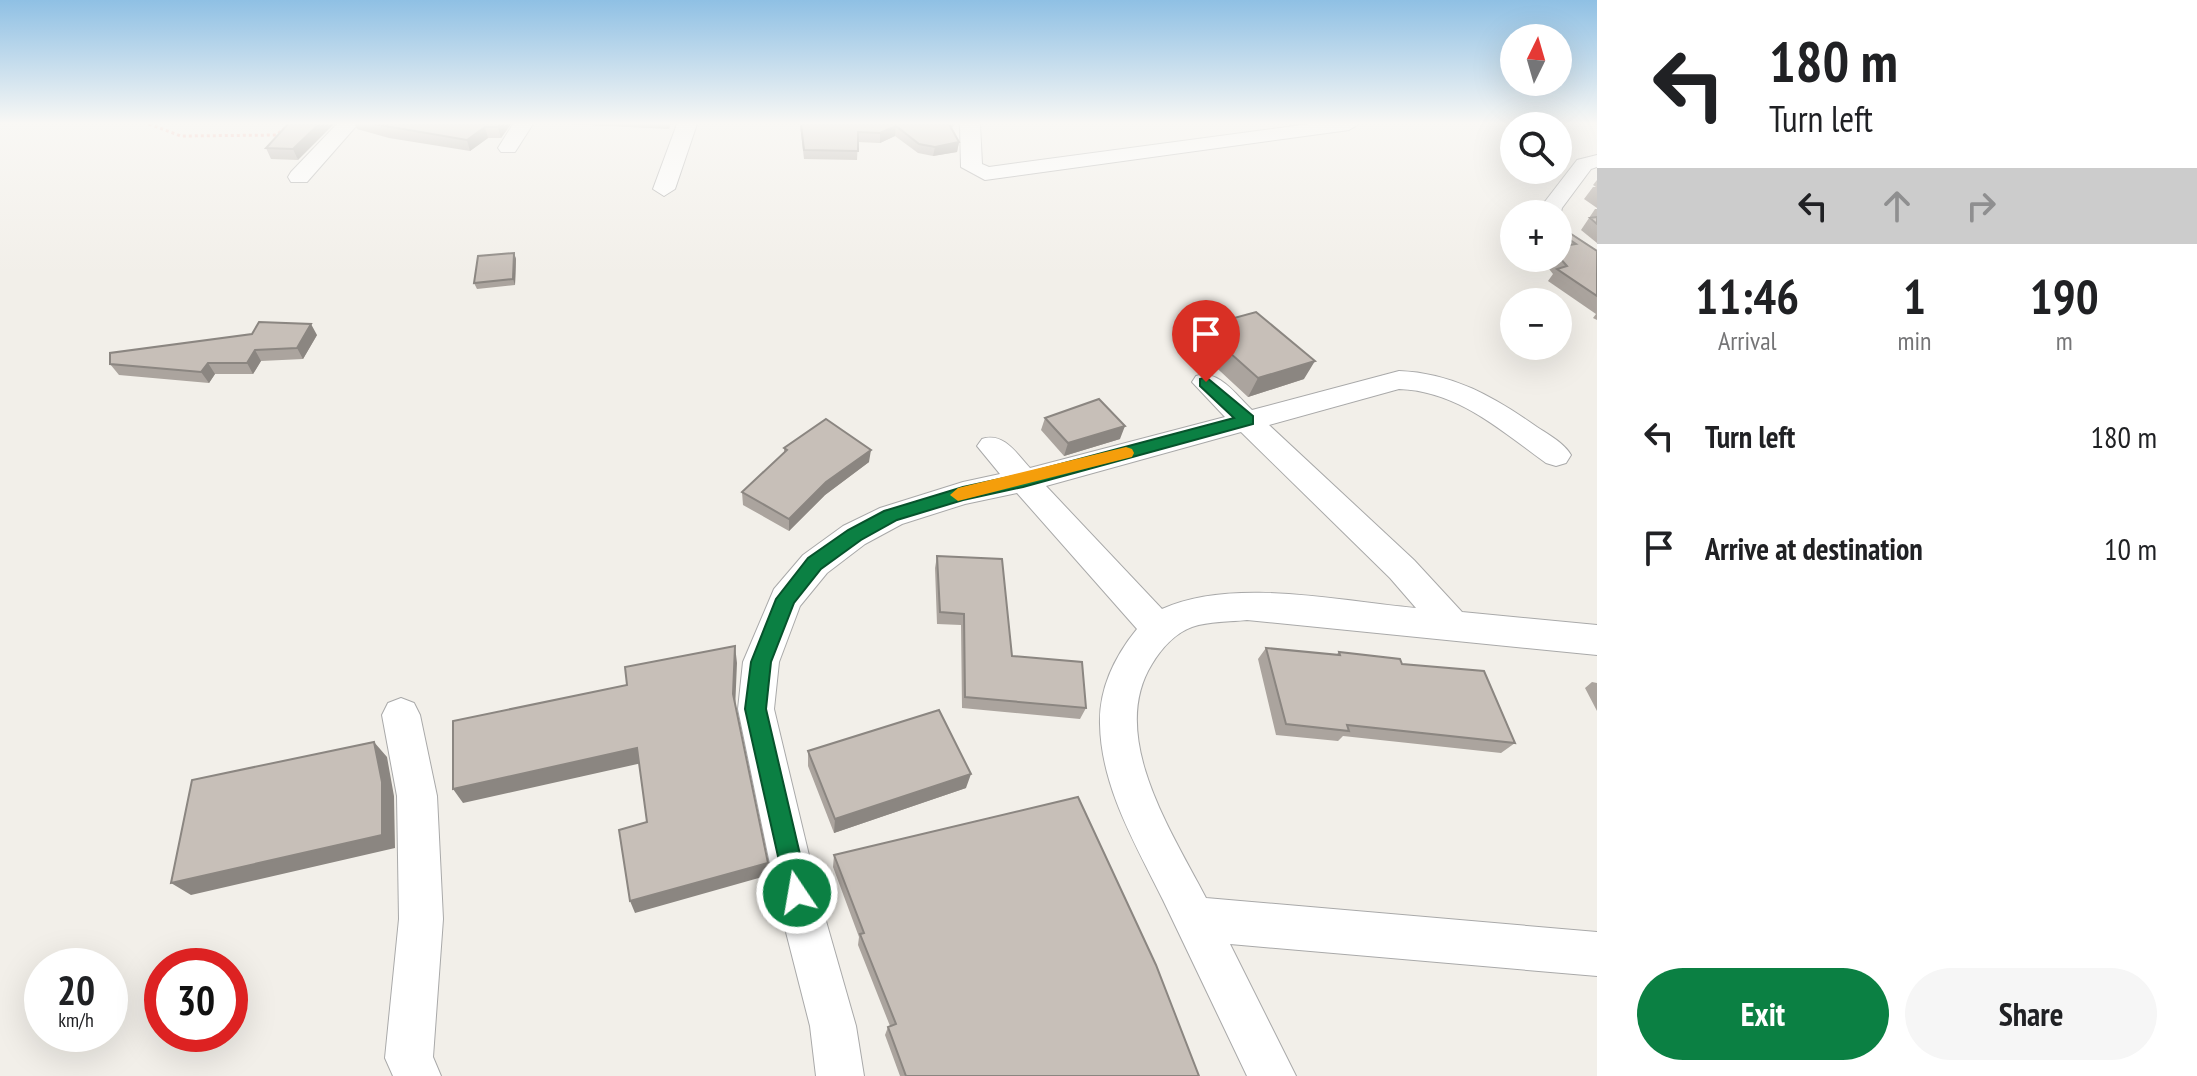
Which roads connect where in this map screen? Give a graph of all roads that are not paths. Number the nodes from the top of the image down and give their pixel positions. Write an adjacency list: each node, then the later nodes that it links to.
1 (302, 174): 4 (street)
2 (669, 174): 5 (street)
3 (1576, 174): 6 (street)
4 (299, 177)
5 (664, 189)
6 (1557, 200)
7 (1206, 382): 8 (street)
8 (1247, 420): 10 (street); 11 (street); 12 (street)
9 (992, 446): 11 (street)
10 (1556, 455)
11 (1023, 481): 13 (street); 19 (street)
12 (1452, 625): 13 (street); 14 (street)
13 (1157, 628): 16 (street)
14 (1597, 640)
15 (401, 715): 18 (street)
16 (1196, 919): 17 (street); 20 (street)
17 (1597, 954)
18 (417, 1076)
19 (840, 1076)
20 (1272, 1076)

